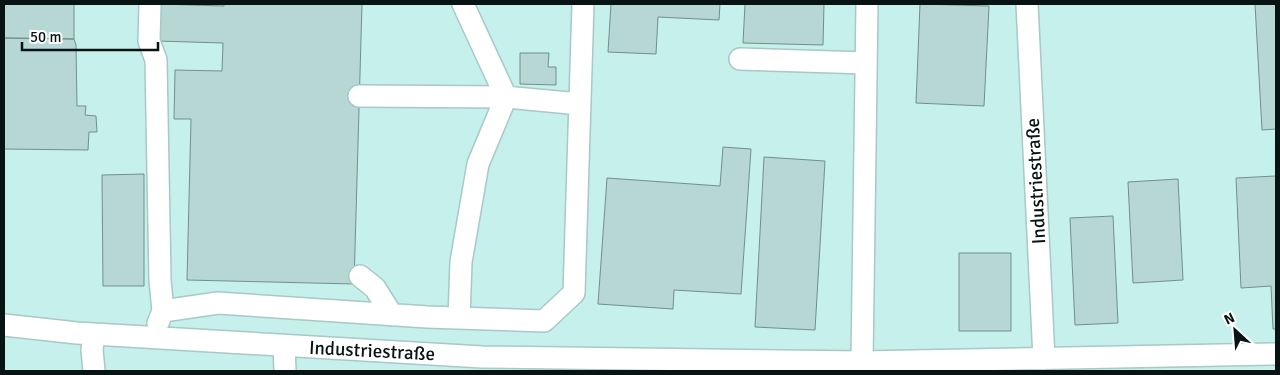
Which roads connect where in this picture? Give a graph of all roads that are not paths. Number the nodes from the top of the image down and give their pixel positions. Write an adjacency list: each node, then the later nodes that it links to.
1 (150, 4): 12 (street)
2 (463, 4): 9 (street)
3 (583, 4): 10 (street)
4 (866, 4): 7 (street)
5 (1027, 4): 20 (street, Industriestraße)
6 (740, 59): 7 (street)
7 (866, 63): 21 (street)
8 (359, 96): 9 (street)
9 (506, 97): 10 (street); 14 (street)
10 (580, 104): 14 (street)
11 (360, 276): 13 (street)
12 (163, 311): 13 (street); 17 (street)
13 (392, 315): 14 (street)
14 (459, 318)
15 (4, 325): 16 (street, Industriestraße)
16 (94, 334): 17 (street, Industriestraße); 23 (street)
17 (152, 337): 18 (street, Industriestraße)
18 (284, 345): 22 (street, Industriestraße); 24 (street)
19 (1276, 354): 20 (street, Industriestraße)
20 (1044, 358): 21 (street, Industriestraße)
21 (862, 362): 22 (street, Industriestraße)
22 (567, 364)
23 (94, 371)
24 (285, 371)

